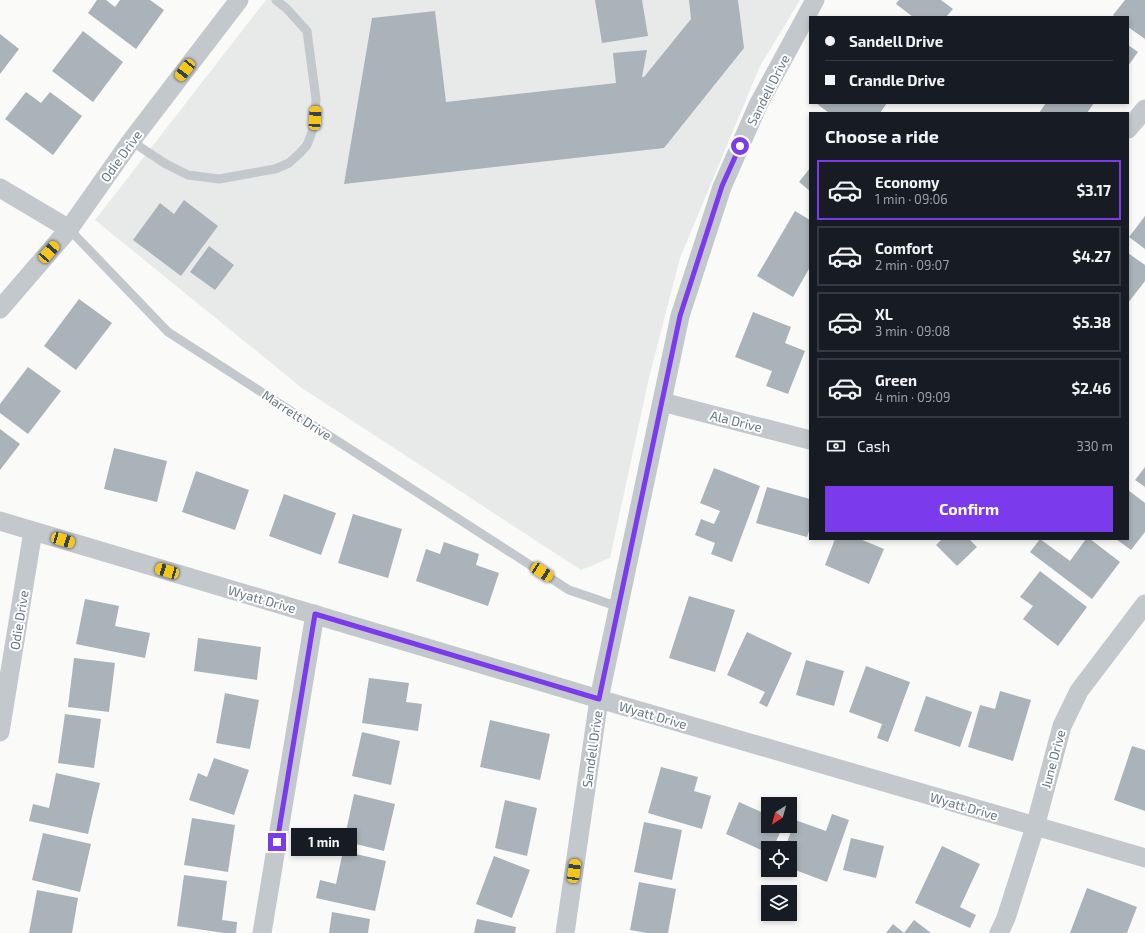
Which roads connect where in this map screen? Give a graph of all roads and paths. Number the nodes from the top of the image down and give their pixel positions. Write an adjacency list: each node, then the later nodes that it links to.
1 (239, 0): 6 (street, Odie Drive)
2 (276, 0): 6 (lane)
3 (815, 0): 10 (street, Sandell Drive)
4 (1145, 108): 5 (street)
5 (1129, 128)
6 (131, 141): 8 (street, Odie Drive)
7 (0, 188): 8 (street, Marrett Drive)
8 (69, 229): 9 (street, Odie Drive); 15 (lane, Marrett Drive)
9 (0, 309)
10 (662, 402): 11 (street, Ala Drive); 15 (street, Sandell Drive)
11 (809, 440)
12 (0, 521): 13 (street, Wyatt Drive)
13 (33, 531): 16 (street, Wyatt Drive); 18 (street, Odie Drive)
14 (1145, 604): 19 (street, June Drive)
15 (619, 607): 17 (street, Sandell Drive)
16 (315, 614): 17 (street, Wyatt Drive); 21 (street)
17 (599, 699): 19 (street, Wyatt Drive); 22 (street, Sandell Drive)
18 (0, 732)
19 (1035, 827): 20 (street, Wyatt Drive); 23 (street, June Drive)
20 (1145, 858)
21 (262, 933)
22 (565, 933)
23 (999, 933)

